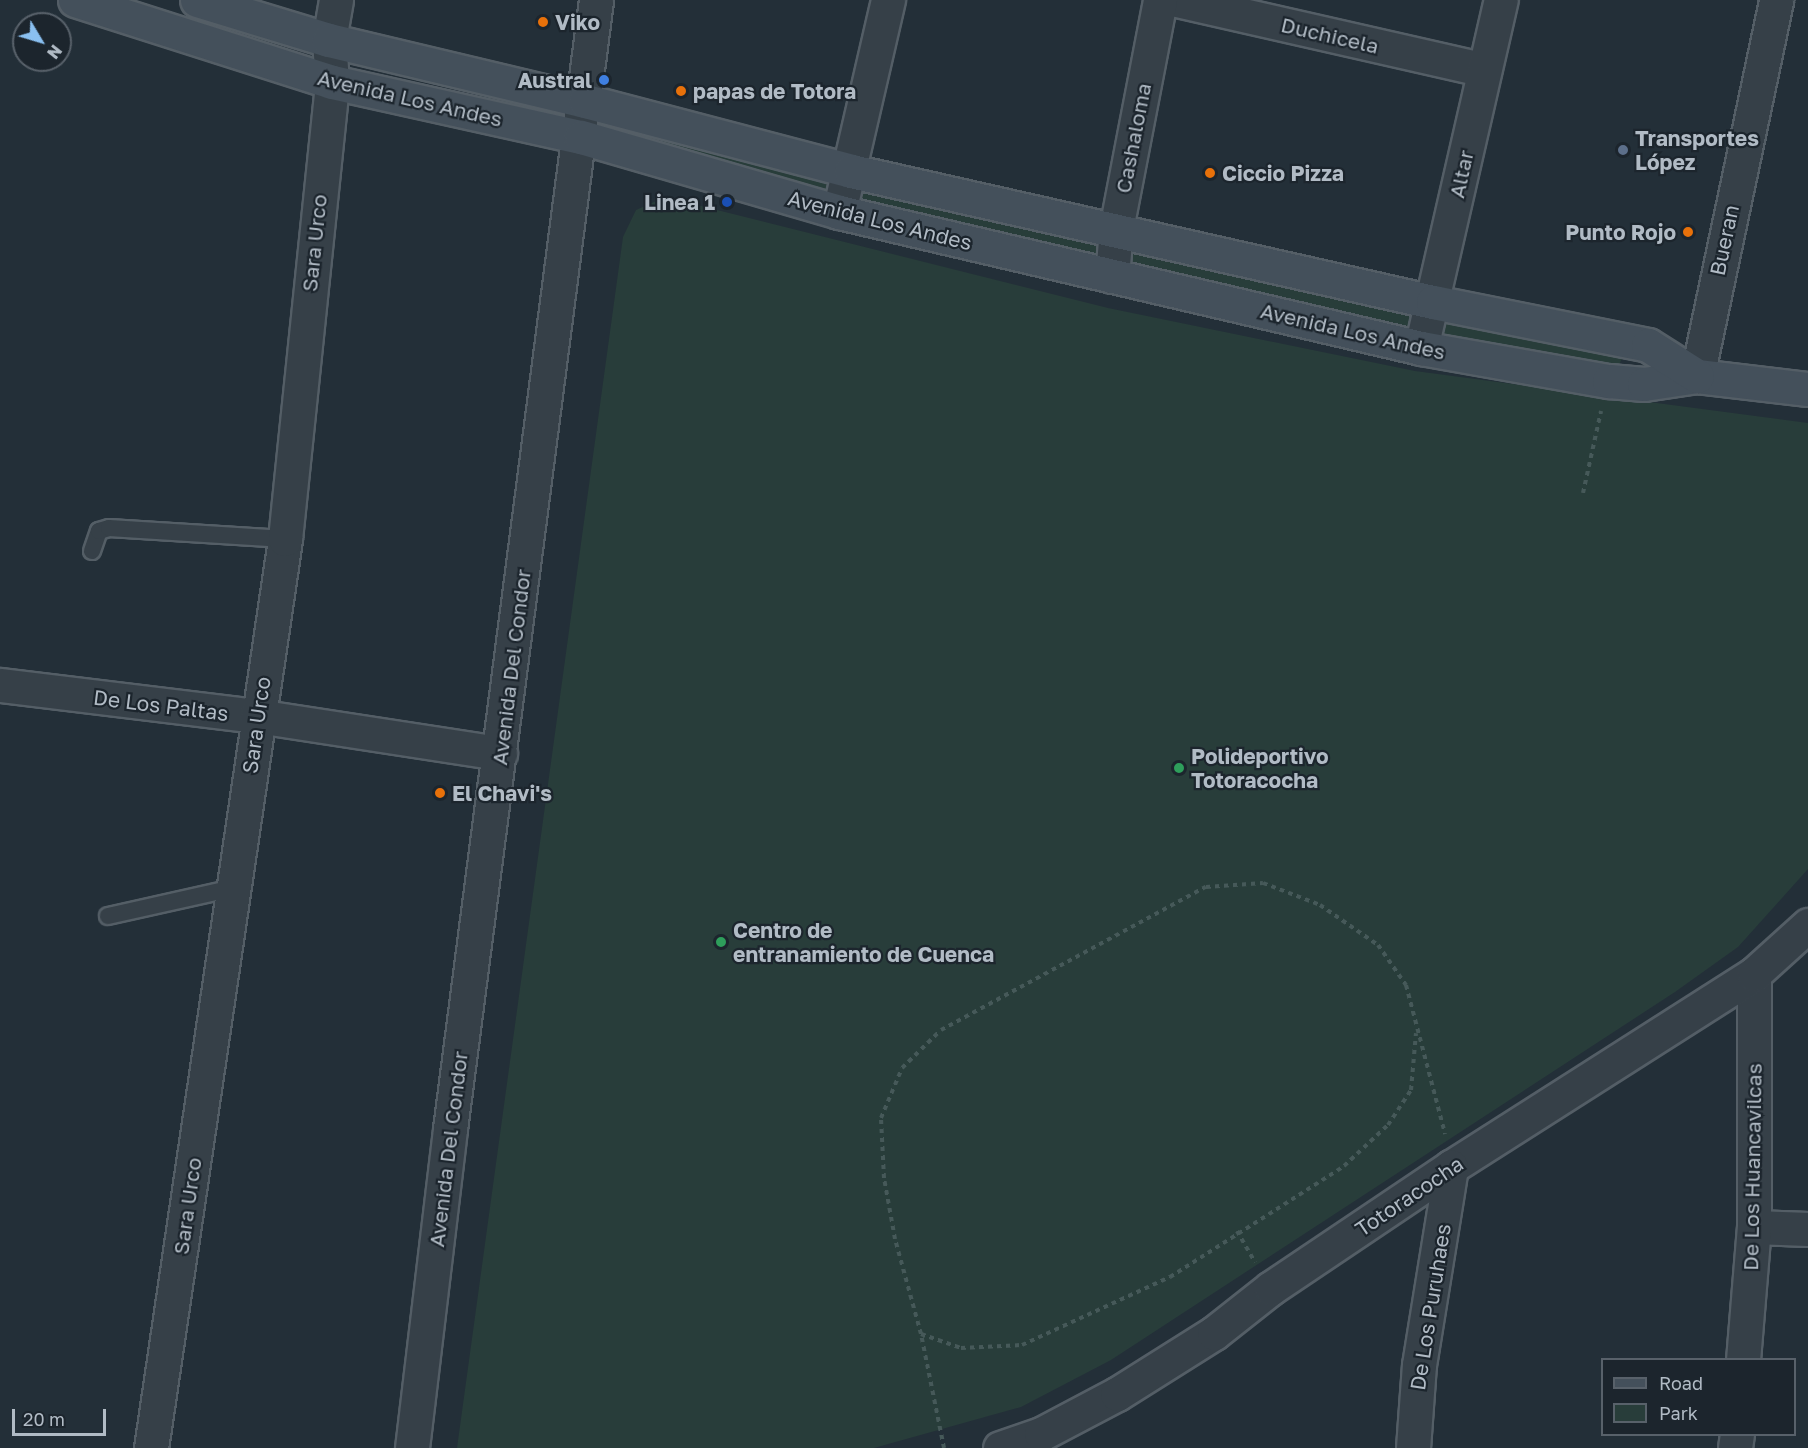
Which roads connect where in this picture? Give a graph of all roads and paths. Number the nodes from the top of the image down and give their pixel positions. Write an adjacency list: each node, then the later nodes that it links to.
1 (75, 0): 12 (main road, Avenida Los Andes)
2 (196, 0): 10 (main road, Avenida Los Andes)
3 (336, 0): 10 (street, Sara Urco)
4 (596, 0): 13 (street, Avenida Del Condor)
5 (888, 0): 15 (street)
6 (1160, 0): 17 (street, Cashaloma)
7 (1177, 0): 11 (street, Duchicela)
8 (1501, 0): 11 (street, Altar)
9 (1776, 0): 21 (street, Bueran)
10 (329, 40): 12 (street, Sara Urco); 13 (main road, Avenida Los Andes)
11 (1484, 70): 19 (street, Altar)
12 (332, 82): 14 (main road, Avenida Los Andes); 25 (street, Sara Urco)
13 (585, 101): 14 (street, Avenida Del Condor); 15 (main road, Avenida Los Andes)
14 (581, 137): 16 (main road, Avenida Los Andes); 29 (street, Avenida Del Condor)
15 (851, 171): 16 (street); 17 (main road, Avenida Los Andes)
16 (839, 212): 18 (main road, Avenida Los Andes)
17 (1116, 229): 18 (street, Cashaloma); 19 (main road, Avenida Los Andes)
18 (1112, 276): 20 (main road, Avenida Los Andes)
19 (1432, 302): 20 (street, Altar); 21 (main road, Avenida Los Andes)
20 (1421, 348): 22 (main road, Avenida Los Andes)
21 (1697, 376): 22 (main road, Avenida Los Andes); 23 (main road, Avenida Los Andes)
22 (1608, 381): 24 (path)
23 (1808, 389)
24 (1583, 493)
25 (285, 539): 26 (lane); 28 (street, Sara Urco)
26 (92, 551)
27 (0, 685): 28 (street, De Los Paltas)
28 (257, 716): 29 (street, De Los Paltas); 30 (street, Sara Urco)
29 (500, 753): 41 (street, Avenida Del Condor)
30 (233, 888): 31 (lane); 40 (street, Sara Urco)
31 (108, 916)
32 (1808, 925): 33 (street, Totoracocha)
33 (1754, 974): 35 (street, Totoracocha); 36 (street, De Los Huancavilcas)
34 (1417, 1029): 35 (path); 38 (path); 38 (path)
35 (1451, 1167): 43 (street, Totoracocha); 44 (street, De Los Puruhaes)
36 (1754, 1227): 37 (street); 39 (street, De Los Huancavilcas)
37 (1808, 1229)
38 (921, 1334): 42 (path)
39 (1743, 1358)
40 (151, 1448)
41 (412, 1448)
42 (944, 1448)
43 (1000, 1448)
44 (1413, 1448)

